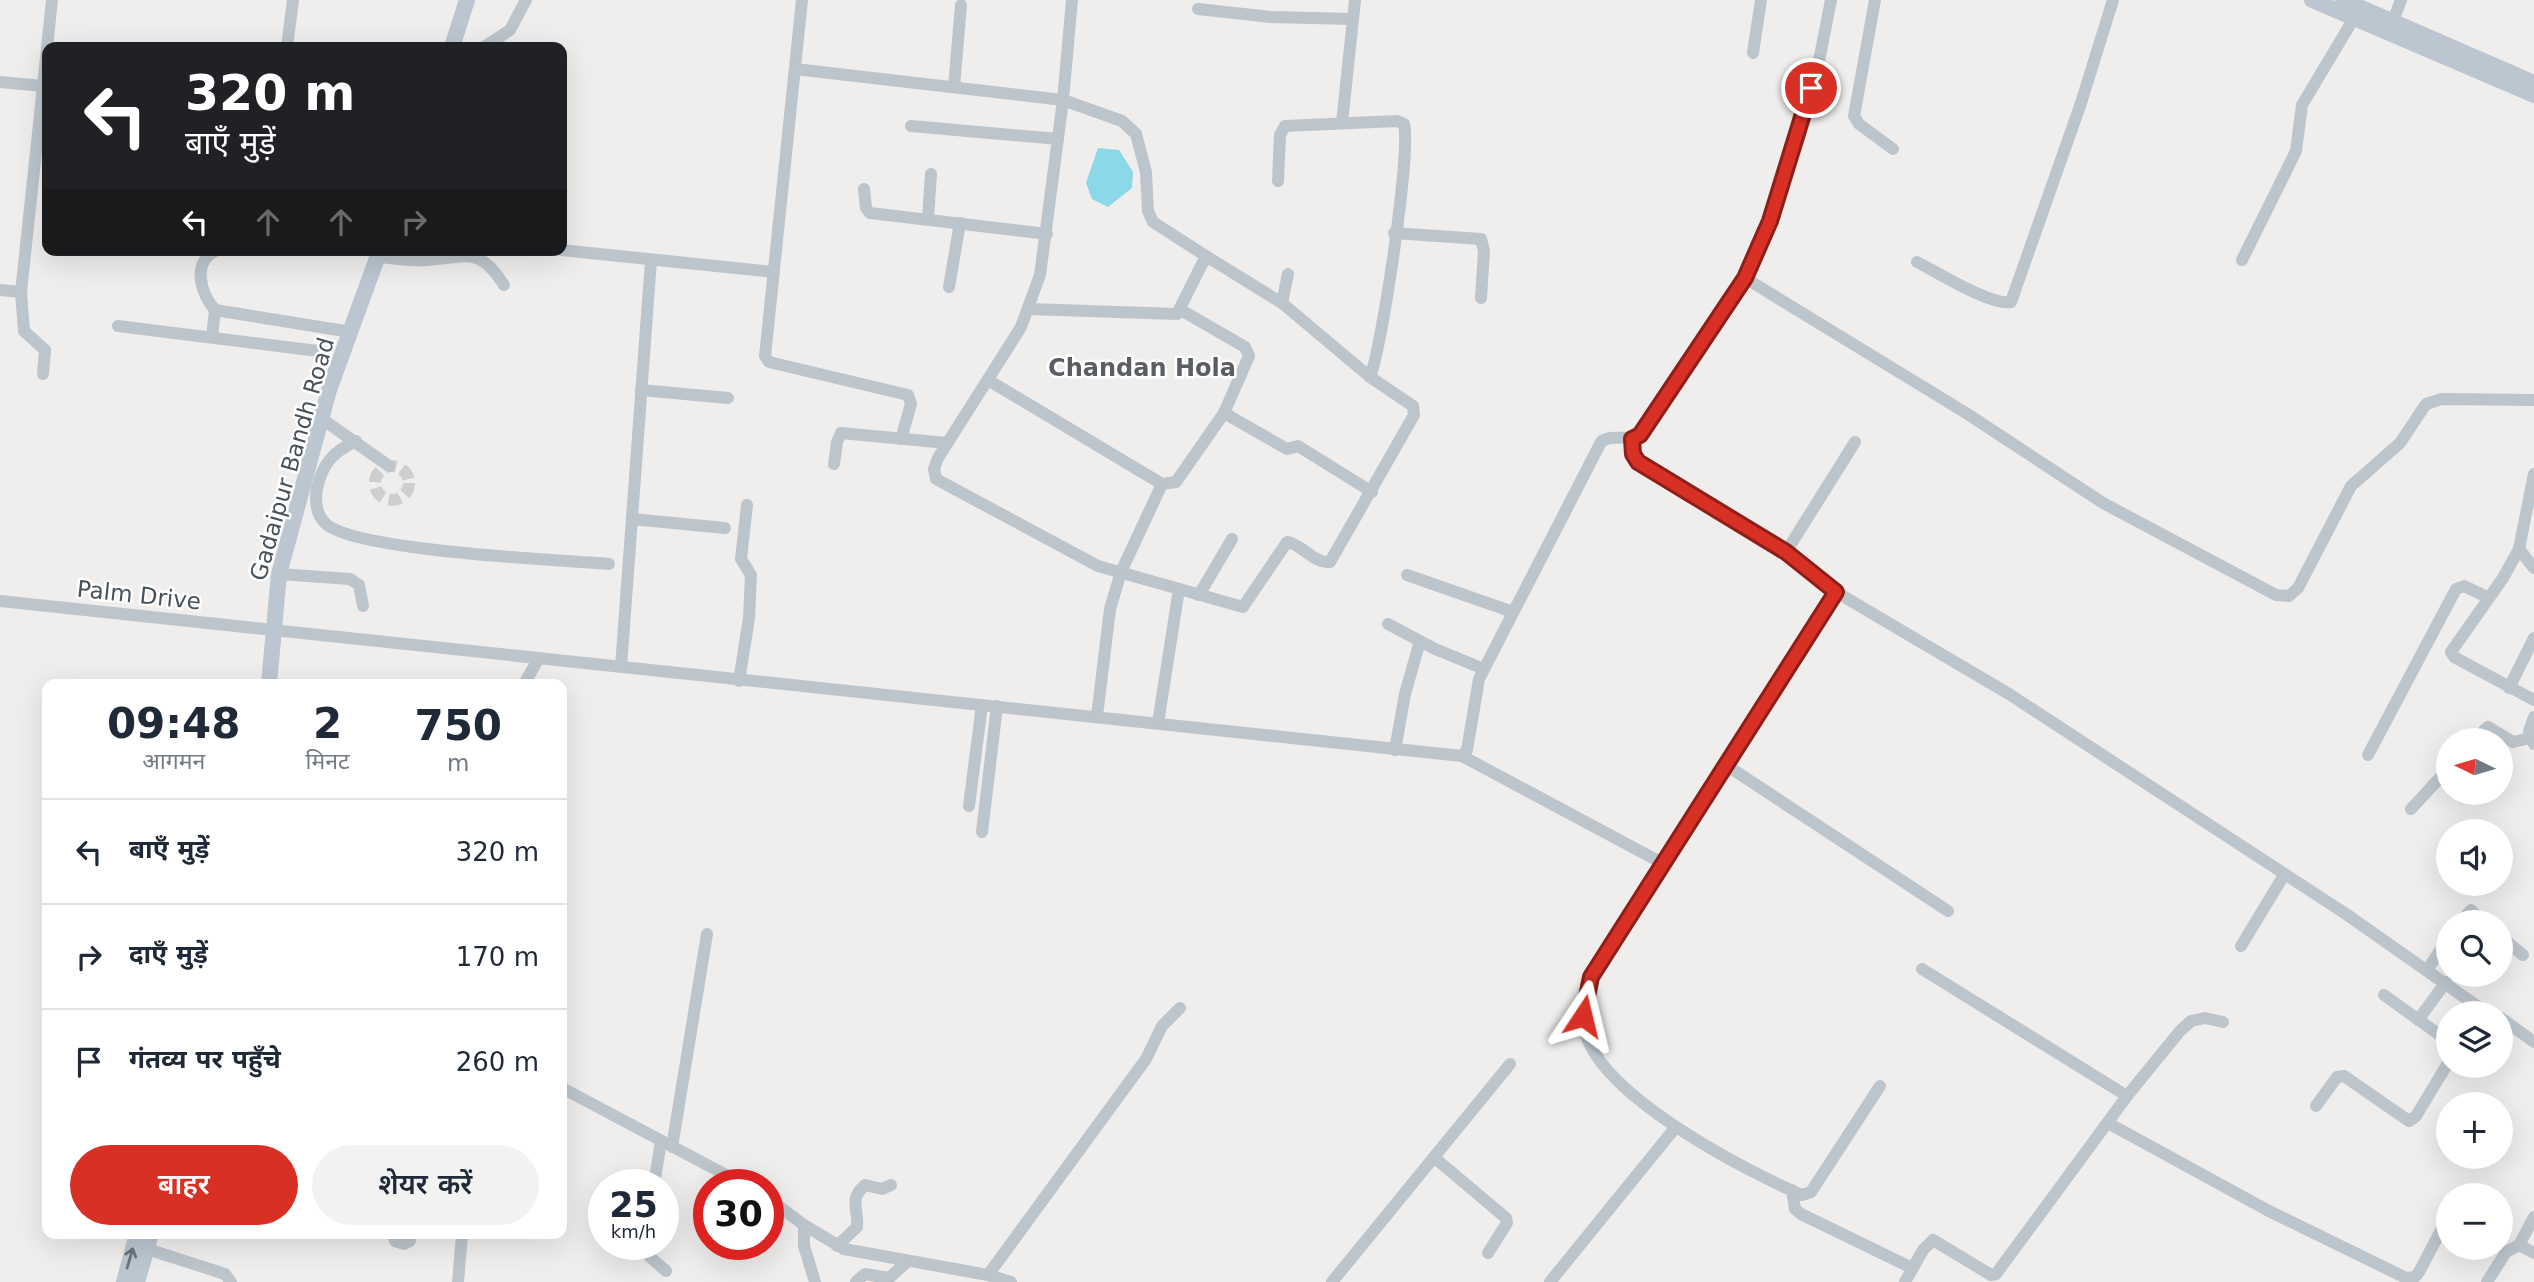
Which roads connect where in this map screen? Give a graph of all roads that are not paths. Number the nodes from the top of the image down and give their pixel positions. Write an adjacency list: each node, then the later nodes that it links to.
1 (52, 0): 20 (street)
2 (293, 0): 21 (street)
3 (467, 0): 22 (street)
4 (526, 0): 23 (street)
5 (802, 0): 25 (street)
6 (1072, 0): 31 (street)
7 (1355, 0): 18 (street)
8 (1761, 0): 24 (street)
9 (1831, 0): 55 (street)
10 (1875, 0): 35 (street)
11 (2113, 0): 52 (street)
12 (2312, 0): 17 (street)
13 (2343, 0): 19 (street)
14 (2401, 0): 19 (street)
15 (961, 5): 29 (street)
16 (1198, 9): 18 (street)
17 (2354, 18): 27 (street); 51 (street)
18 (1353, 19): 32 (street)
19 (2393, 22): 27 (street)
20 (48, 42)
21 (288, 42)
22 (454, 42)
23 (492, 42)
24 (1753, 53)
25 (795, 69): 29 (street); 53 (street)
26 (0, 82): 28 (street)
27 (2533, 84)
28 (42, 86)
29 (954, 87): 31 (street)
30 (42, 95): 59 (street)
31 (1063, 100): 34 (street); 49 (street)
32 (1342, 123): 37 (street); 41 (street)
33 (911, 126): 34 (street)
34 (1058, 139): 42 (street)
35 (1893, 149)
36 (931, 174): 39 (street)
37 (1279, 181)
38 (864, 188): 39 (street)
39 (928, 218): 40 (street)
40 (960, 223): 42 (street); 57 (street)
41 (1394, 233): 60 (street); 70 (street)
42 (1047, 234): 62 (street)
43 (567, 251): 50 (street)
44 (210, 256): 63 (street)
45 (378, 256): 66 (street, Gadaipur Bandh Road)
46 (392, 256): 47 (street)
47 (454, 256)
48 (469, 256): 56 (street)
49 (1209, 258): 61 (street); 64 (street)
50 (651, 260): 53 (street); 72 (street)
51 (2242, 260)
52 (1917, 262)
53 (774, 272): 77 (street)
54 (1288, 274): 61 (street)
55 (1745, 278): 74 (street); 78 (street)
56 (504, 285)
57 (949, 286)
58 (0, 290): 59 (street)
59 (21, 292): 69 (street)
60 (1481, 298)
61 (1282, 303): 70 (street)
62 (1028, 309): 64 (street); 71 (street)
63 (215, 310): 66 (street); 67 (street)
64 (1181, 310): 75 (street)
65 (118, 326): 67 (street)
66 (351, 332): 76 (street, Gadaipur Bandh Road)
67 (212, 337): 68 (street)
68 (318, 351)
69 (43, 374)
70 (1370, 377): 86 (street)
71 (988, 380): 81 (street); 85 (street)
72 (641, 390): 73 (street); 88 (street)
73 (728, 398)
74 (2534, 400)
75 (1224, 413): 85 (street); 86 (street)
76 (322, 419): 79 (street); 96 (street, Gadaipur Bandh Road)
77 (901, 439): 81 (street); 82 (street)
78 (1632, 439): 92 (street); 104 (street)
79 (356, 441): 83 (street); 93 (street)
80 (1855, 442): 92 (street)
81 (947, 443): 95 (street)
82 (834, 464)
83 (389, 466)
84 (2534, 474): 91 (street)
85 (1161, 484): 95 (street)
86 (1371, 492): 100 (street)
87 (747, 505): 114 (street)
88 (632, 519): 89 (street); 110 (street)
89 (725, 528)
90 (1232, 538): 100 (street)
91 (2519, 549): 94 (street); 101 (street)
92 (1786, 552): 99 (street)
93 (609, 564)
94 (2534, 568)
95 (1121, 572): 98 (street); 119 (street)
96 (279, 574): 103 (street); 106 (street, Gadaipur Bandh Road)
97 (1408, 575): 104 (street)
98 (1179, 589): 100 (street); 121 (street)
99 (1836, 592): 127 (street); 133 (street)
100 (1199, 595)
101 (2489, 598): 115 (street); 125 (street)
102 (0, 601): 106 (street, Palm Drive)
103 (363, 606)
104 (1513, 612): 111 (street)
105 (1388, 624): 108 (street)
106 (274, 631): 109 (street, Palm Drive); 112 (street, Gadaipur Bandh Road)
107 (2534, 638): 115 (street)
108 (1420, 641): 111 (street); 124 (street)
109 (538, 658): 110 (street, Palm Drive); 113 (street)
110 (621, 667): 114 (street, Palm Drive)
111 (1484, 669): 126 (street)
112 (269, 679)
113 (527, 679)
114 (739, 681): 117 (street, Palm Drive)
115 (2509, 688): 116 (street)
116 (2534, 700)
117 (982, 705): 118 (street, Palm Drive); 129 (street)
118 (997, 706): 119 (street, Palm Drive); 131 (street)
119 (1097, 716): 121 (street, Palm Drive)
120 (2534, 717): 122 (street)
121 (1158, 723): 124 (street, Palm Drive)
122 (2532, 741): 123 (street)
123 (2513, 742)
124 (1395, 750): 126 (street, Palm Drive)
125 (2368, 755)
126 (1462, 756): 132 (street)
127 (1726, 765): 132 (street); 134 (street)
128 (2436, 782): 130 (street)
129 (969, 806)
130 (2411, 809)
131 (982, 832)
132 (1664, 864): 160 (street)
133 (2284, 875): 136 (street); 141 (street)
134 (1948, 911)
135 (707, 934): 161 (street)
136 (2241, 946)
137 (2513, 947): 138 (street)
138 (2523, 955)
139 (2436, 957): 141 (street)
140 (1922, 969): 157 (street)
141 (2427, 970): 142 (street)
142 (2436, 976)
143 (2442, 987): 148 (street)
144 (2452, 987): 146 (street)
145 (2384, 995): 148 (street)
146 (2467, 1001)
147 (1180, 1008): 186 (street)
148 (2418, 1020): 151 (street)
149 (2223, 1022): 157 (street)
150 (2513, 1027): 152 (street)
151 (2436, 1033)
152 (2534, 1042)
153 (1510, 1064): 162 (street)
154 (2439, 1078): 158 (street)
155 (1880, 1086): 166 (street)
156 (567, 1091): 161 (street)
157 (2127, 1096): 159 (street)
158 (2316, 1105)
159 (2108, 1123): 174 (street); 184 (street)
160 (1675, 1128): 166 (street); 195 (street)
161 (667, 1144): 163 (street); 164 (street)
162 (1436, 1159): 179 (street); 194 (street)
163 (658, 1169)
164 (715, 1169)
165 (891, 1185): 177 (street)
166 (1792, 1190): 184 (street)
167 (784, 1210): 169 (street)
168 (2534, 1217): 176 (street)
169 (804, 1225): 177 (street); 191 (street)
170 (136, 1239): 187 (street, one-way to 170)
171 (394, 1239): 172 (street)
172 (410, 1239)
173 (462, 1239): 190 (street)
174 (2436, 1239)
175 (149, 1242): 188 (street); 189 (street)
176 (2513, 1243)
177 (837, 1246): 183 (street)
178 (2513, 1248): 180 (street)
179 (1488, 1253)
180 (2534, 1253)
181 (653, 1260): 185 (street)
182 (2501, 1260): 197 (street)
183 (907, 1262): 186 (street); 192 (street)
184 (1912, 1268): 196 (street)
185 (666, 1271)
186 (988, 1275): 193 (street)
187 (124, 1282)
188 (137, 1282)
189 (231, 1282)
190 (458, 1282)
191 (815, 1282)
192 (856, 1282)
193 (1011, 1282)
194 (1332, 1282)
195 (1550, 1282)
196 (1905, 1282)
197 (2487, 1282)

